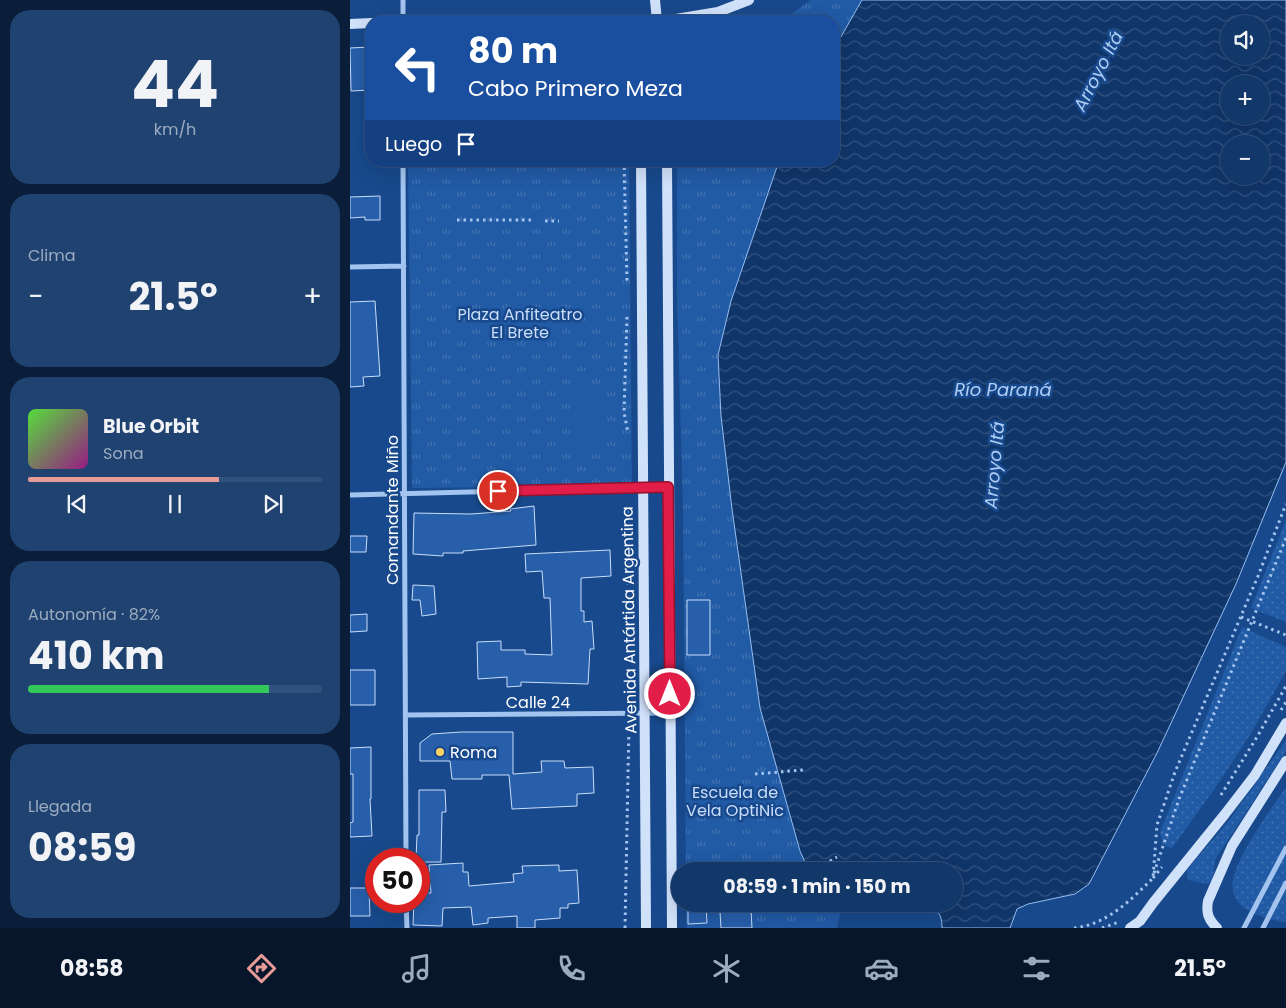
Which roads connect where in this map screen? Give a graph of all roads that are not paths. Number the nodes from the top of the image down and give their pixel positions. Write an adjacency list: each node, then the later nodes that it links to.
1 (402, 0): 4 (street)
2 (655, 0): 5 (main road)
3 (748, 0): 6 (main road)
4 (403, 15)
5 (656, 15)
6 (700, 15)
7 (365, 23): 8 (main road)
8 (350, 24)
9 (403, 167): 12 (street, Comandante Miño)
10 (641, 167): 15 (main road, Avenida Antártida Argentina)
11 (667, 167): 14 (main road)
12 (404, 266): 13 (street); 16 (street, Comandante Miño)
13 (350, 268)
14 (668, 487): 15 (street); 18 (main road)
15 (643, 488): 16 (street); 19 (main road, Avenida Antártida Argentina)
16 (404, 494): 17 (street); 20 (street, Comandante Miño)
17 (350, 495)
18 (670, 713): 19 (street, Calle 24); 29 (main road)
19 (644, 714): 20 (street, Calle 24); 28 (main road, Avenida Antártida Argentina)
20 (406, 716): 23 (street, Comandante Miño)
21 (1286, 723): 30 (main road)
22 (1286, 761): 31 (main road)
23 (406, 848)
24 (1286, 848): 32 (street)
25 (1286, 884): 33 (street)
26 (406, 913): 27 (street)
27 (407, 928)
28 (646, 928)
29 (672, 928)
30 (1130, 928)
31 (1216, 928)
32 (1244, 928)
33 (1263, 928)

